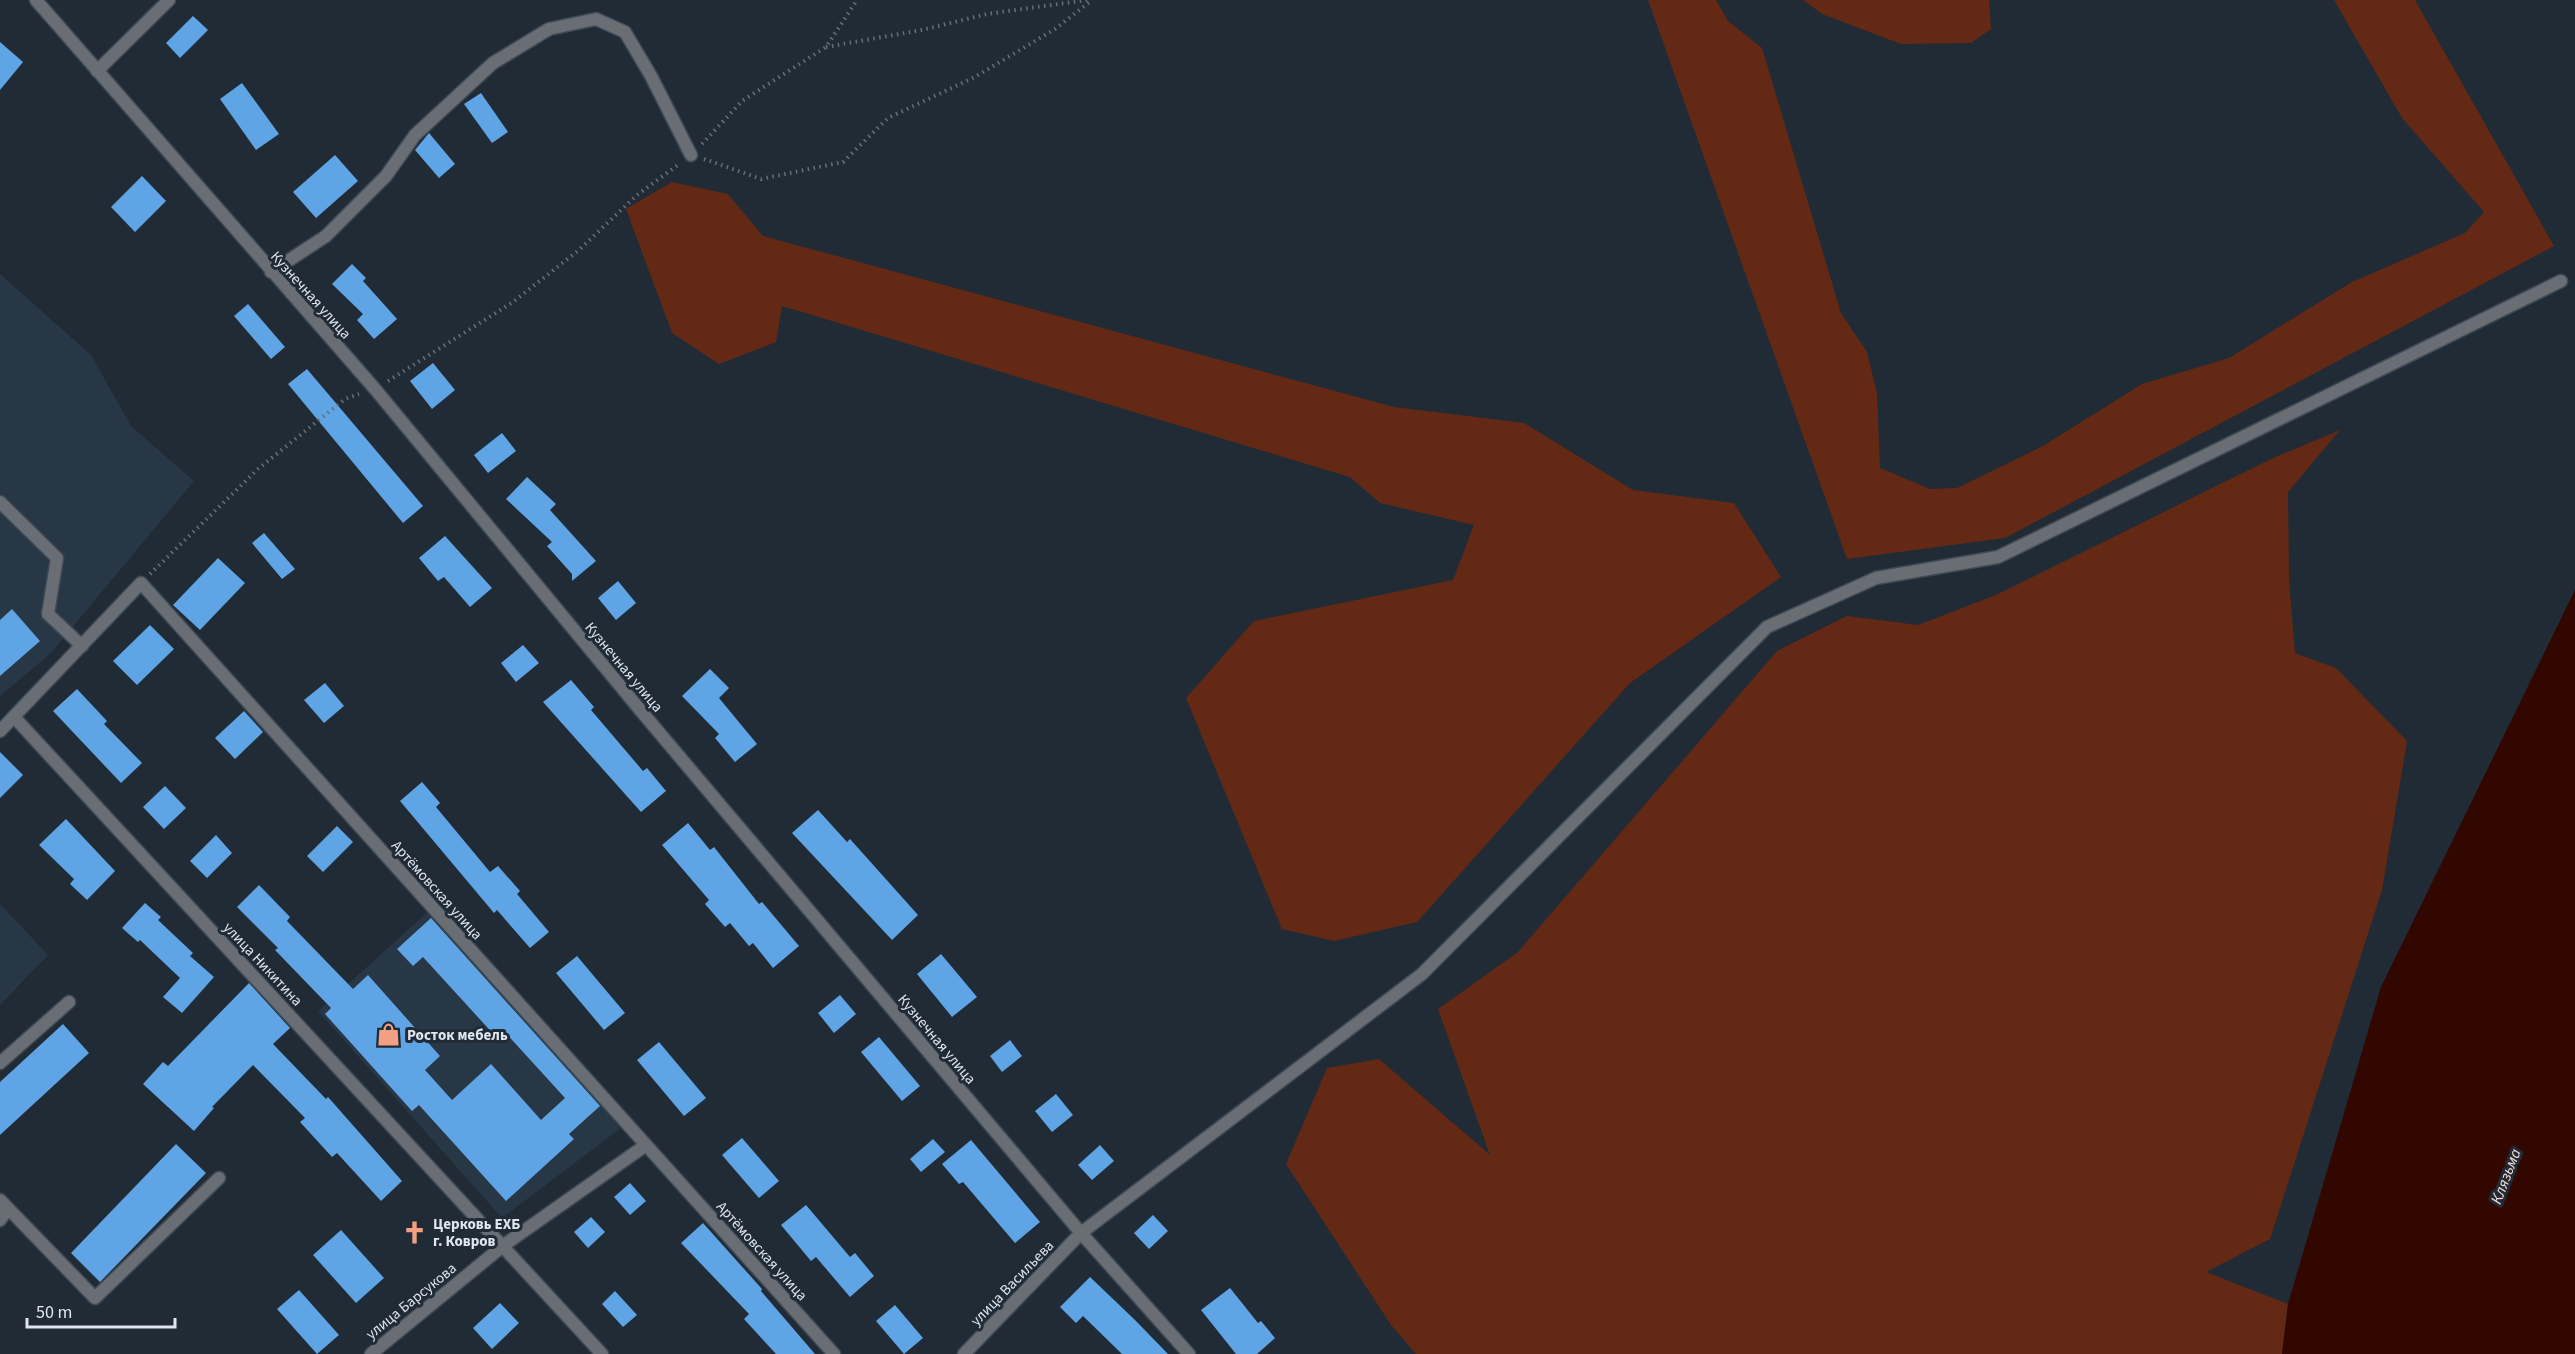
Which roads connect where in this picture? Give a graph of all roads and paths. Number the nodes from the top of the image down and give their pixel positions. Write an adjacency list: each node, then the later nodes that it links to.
1 (36, 0): 7 (street, Кузнечная улица)
2 (169, 0): 7 (street)
3 (857, 0): 6 (path)
4 (1087, 0): 6 (path)
5 (1092, 0): 8 (path)
6 (826, 47): 8 (path)
7 (97, 71): 9 (street, Кузнечная улица)
8 (691, 155): 9 (street); 11 (path)
9 (271, 272): 11 (street, Кузнечная улица)
10 (2561, 281): 22 (street, улица Васильева)
11 (375, 389): 13 (path); 22 (street, Кузнечная улица)
12 (0, 502): 14 (street)
13 (141, 583): 14 (street); 19 (street, Артёмовская улица)
14 (82, 646): 15 (street)
15 (15, 717): 16 (street); 23 (street, улица Никитина)
16 (0, 731)
17 (69, 1002): 18 (street)
18 (0, 1063)
19 (646, 1145): 23 (street, улица Барсукова); 26 (street, Артёмовская улица)
20 (219, 1178): 21 (street)
21 (3, 1210)
22 (1081, 1233): 27 (street, улица Васильева); 28 (street, Кузнечная улица)
23 (504, 1245): 24 (street, улица Барсукова); 25 (street, улица Никитина)
24 (371, 1354)
25 (602, 1354)
26 (834, 1354)
27 (964, 1354)
28 (1189, 1354)

